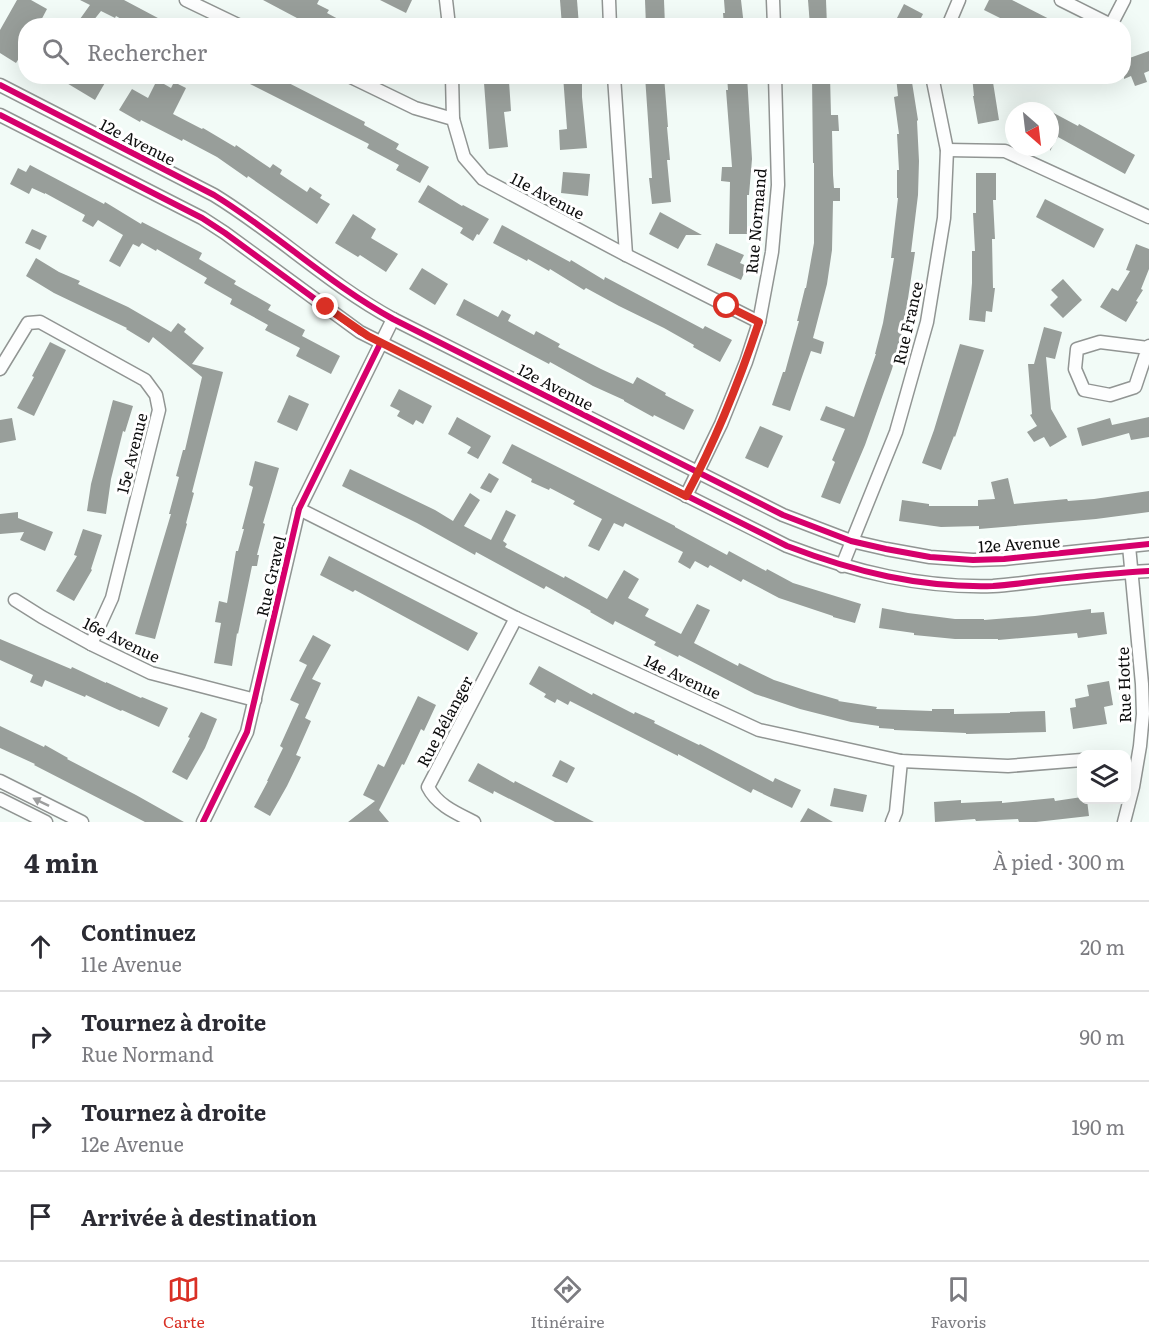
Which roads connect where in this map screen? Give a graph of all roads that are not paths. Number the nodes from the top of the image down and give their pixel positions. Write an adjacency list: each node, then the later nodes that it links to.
1 (186, 0): 8 (street)
2 (446, 0): 9 (street)
3 (609, 0): 10 (street)
4 (773, 0): 11 (street)
5 (959, 0): 12 (street)
6 (1061, 0): 13 (street)
7 (1124, 0): 14 (street)
8 (223, 18)
9 (448, 18)
10 (610, 18)
11 (774, 18)
12 (951, 18)
13 (1098, 18)
14 (1115, 18)
15 (366, 84): 22 (street)
16 (452, 84): 22 (street, 11e Avenue)
17 (615, 84): 25 (street)
18 (775, 84): 27 (street, Rue Normand)
19 (934, 84): 23 (street, Rue France)
20 (0, 86): 26 (street, 12e Avenue)
21 (0, 115): 28 (street)
22 (453, 119): 25 (street, 11e Avenue)
23 (947, 150): 24 (street); 34 (street, Rue France)
24 (1149, 217)
25 (626, 255): 27 (street, 11e Avenue)
26 (393, 319): 28 (street, Rue Gravel); 31 (street, 12e Avenue)
27 (759, 322): 31 (street, Rue Normand)
28 (381, 342): 32 (street); 33 (street, Rue Gravel)
29 (1149, 347): 29 (street)
30 (0, 369): 42 (street, 15e Avenue)
31 (698, 473): 32 (street, Rue Normand); 34 (street, 12e Avenue)
32 (686, 496): 37 (street)
33 (299, 509): 41 (street, 14e Avenue); 43 (street, Rue Gravel)
34 (852, 541): 36 (street, 12e Avenue); 37 (street, Rue France)
35 (1149, 544): 36 (street, 12e Avenue)
36 (1129, 546): 38 (street, Rue Hotte)
37 (842, 566): 38 (street)
38 (1131, 572): 39 (street); 45 (street, Rue Hotte)
39 (1149, 572)
40 (15, 600): 42 (street, 16e Avenue)
41 (516, 618): 46 (street, 14e Avenue); 52 (street, Rue Bélanger)
42 (91, 644): 43 (street, 16e Avenue)
43 (255, 700): 51 (street, Rue Gravel)
44 (1077, 760): 46 (street, 14e Avenue)
45 (1132, 760): 54 (street, Rue Hotte)
46 (901, 762): 53 (street)
47 (0, 781): 50 (street, one-way to 47)
48 (0, 799): 49 (street)
49 (46, 822)
50 (82, 822)
51 (203, 822)
52 (474, 822)
53 (892, 822)
54 (1124, 822)

